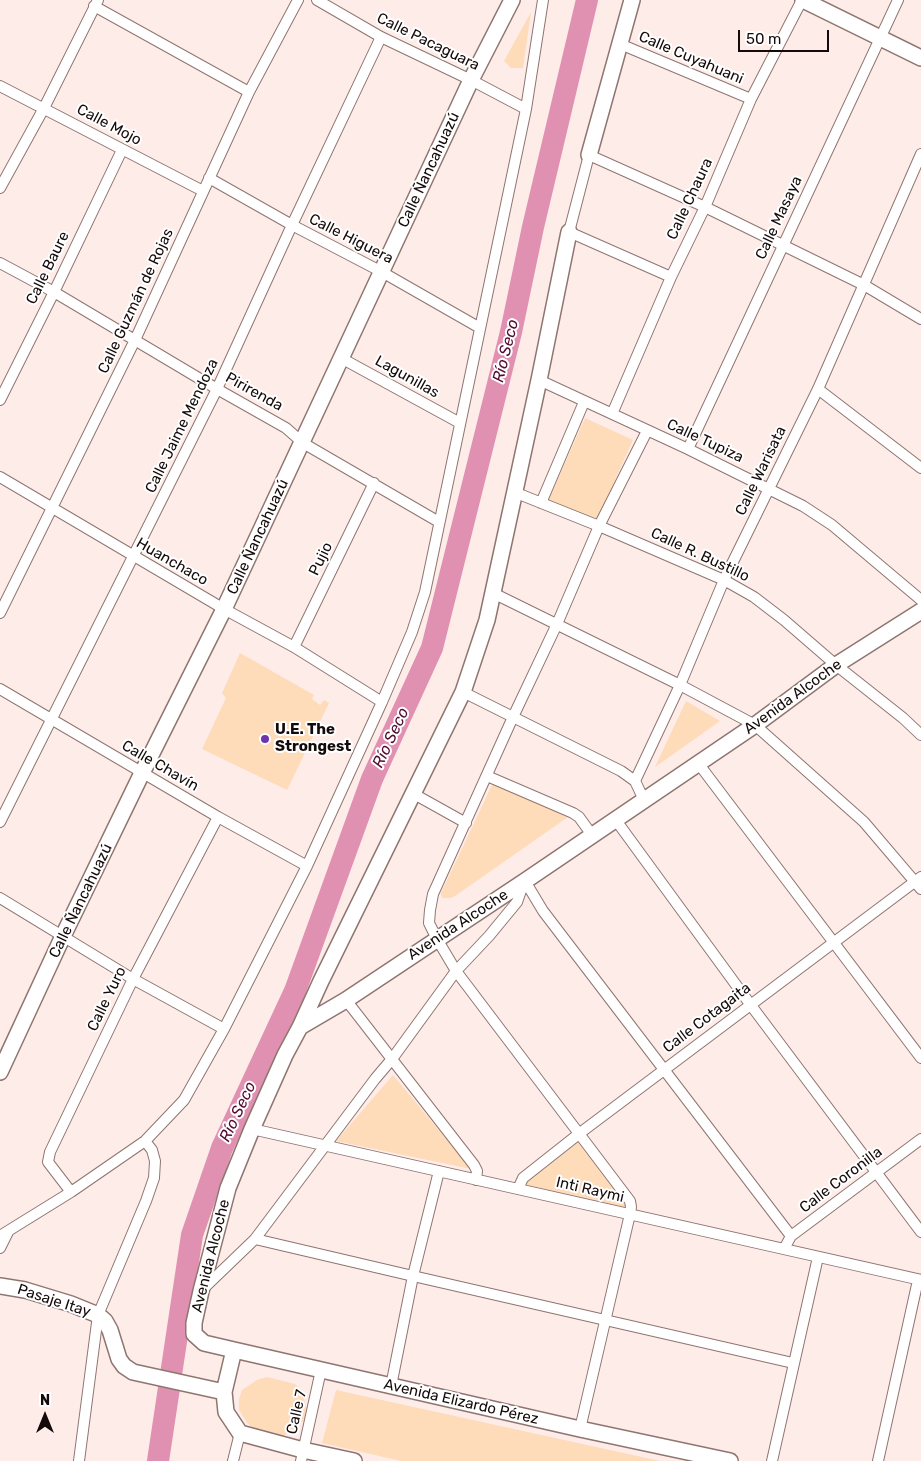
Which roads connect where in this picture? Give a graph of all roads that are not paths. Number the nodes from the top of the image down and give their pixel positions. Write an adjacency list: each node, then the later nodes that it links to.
1 (298, 0): 15 (street, Calle Guzmán de Rojas)
2 (317, 0): 9 (street, Calle Pacaguara)
3 (512, 0): 13 (street, Calle Ñancahuazú)
4 (543, 0): 18 (street)
5 (632, 0): 11 (street)
6 (802, 0): 10 (street); 16 (street, Calle Chaura)
7 (898, 0): 10 (street, Calle Masaya)
8 (96, 3): 15 (street); 17 (street)
9 (381, 37): 13 (street, Calle Pacaguara); 27 (street, Calle Jaime Mendoza)
10 (880, 37): 12 (street); 29 (street, Calle Masaya)
11 (620, 44): 16 (street, Calle Cuyahuani); 21 (street)
12 (921, 58)
13 (471, 80): 18 (street, Calle Pacaguara); 31 (street, Calle Ñancahuazú)
14 (0, 86): 17 (street, Calle Mojo)
15 (250, 92): 23 (street, Calle Guzmán de Rojas)
16 (751, 100): 26 (street, Calle Chaura)
17 (44, 108): 19 (street, Calle Mojo); 24 (street)
18 (526, 109): 36 (street)
19 (122, 150): 25 (street, Calle Mojo); 34 (street, Calle Baure)
20 (921, 154): 22 (street, Calle Warisata)
21 (589, 155): 26 (street); 28 (street)
22 (917, 173): 33 (street, Calle Warisata)
23 (209, 178): 25 (street, Calle Guzmán de Rojas); 27 (street, Calle Higuera)
24 (0, 188)
25 (203, 191): 37 (street, Calle Guzmán de Rojas)
26 (704, 207): 29 (street); 32 (street, Calle Chaura)
27 (292, 226): 31 (street, Calle Higuera); 40 (street, Calle Jaime Mendoza)
28 (570, 232): 32 (street); 39 (street)
29 (783, 246): 33 (street); 48 (street, Calle Masaya)
30 (0, 263): 34 (street, Pirirenda)
31 (382, 272): 36 (street, Calle Higuera); 38 (street, Calle Ñancahuazú)
32 (671, 277): 44 (street, Calle Chaura)
33 (864, 285): 35 (street); 41 (street, Calle Warisata)
34 (54, 292): 37 (street, Pirirenda); 42 (street, Calle Baure)
35 (921, 319)
36 (480, 328): 45 (street)
37 (135, 340): 40 (street, Pirirenda); 55 (street, Calle Guzmán de Rojas)
38 (341, 358): 45 (street, Lagunillas); 47 (street, Calle Ñancahuazú)
39 (539, 380): 43 (street, Calle Tupiza); 53 (street)
40 (217, 389): 47 (street, Pirirenda); 58 (street, Calle Jaime Mendoza)
41 (818, 389): 49 (street); 52 (street, Calle Warisata)
42 (0, 400)
43 (584, 402): 44 (street, Calle Tupiza); 54 (street)
44 (612, 414): 46 (street, Calle Tupiza)
45 (460, 423): 56 (street)
46 (647, 430): 48 (street, Calle Tupiza); 57 (street)
47 (303, 442): 51 (street, Pirirenda); 62 (street, Calle Ñancahuazú)
48 (688, 449): 52 (street, Calle Tupiza)
49 (921, 468)
50 (0, 477): 55 (street, Huanchaco)
51 (374, 483): 56 (street, Pirirenda); 66 (street, Pujio)
52 (769, 488): 59 (street, Calle Warisata); 61 (street, Calle Tupiza)
53 (514, 492): 54 (street, Calle R. Bustillo); 60 (street)
54 (541, 503): 57 (street, Calle R. Bustillo)
55 (52, 507): 58 (street, Huanchaco); 64 (street, Calle Guzmán de Rojas)
56 (439, 522): 71 (street)
57 (599, 526): 59 (street, Calle R. Bustillo); 65 (street)
58 (134, 557): 62 (street, Huanchaco); 73 (street, Calle Jaime Mendoza)
59 (724, 580): 67 (street, Calle R. Bustillo); 68 (street, Calle Warisata)
60 (492, 593): 65 (street); 70 (street)
61 (921, 600)
62 (224, 610): 66 (street, Huanchaco); 77 (street, Calle Ñancahuazú)
63 (921, 611): 67 (street, Avenida Alcoche)
64 (0, 613)
65 (557, 624): 68 (street); 72 (street)
66 (294, 647): 71 (street, Huanchaco)
67 (836, 665): 74 (street, Avenida Alcoche); 75 (street, Calle R. Bustillo)
68 (680, 685): 74 (street); 79 (street, Calle Warisata)
69 (0, 689): 73 (street, Calle Chavín)
70 (463, 692): 72 (street); 80 (street)
71 (382, 702): 87 (street)
72 (513, 717): 78 (street); 79 (street)
73 (52, 720): 77 (street, Calle Chavín); 84 (street, Calle Jaime Mendoza)
74 (755, 725): 76 (street, Avenida Alcoche); 89 (street)
75 (921, 735)
76 (698, 763): 81 (street, Avenida Alcoche); 93 (street)
77 (142, 773): 82 (street, Calle Chavín); 91 (street, Calle Ñancahuazú)
78 (487, 776): 85 (street); 86 (street)
79 (635, 781): 81 (street)
80 (414, 794): 85 (street); 98 (street)
81 (644, 800): 83 (street, Avenida Alcoche)
82 (218, 817): 87 (street, Calle Chavín); 95 (street, Calle Yuro)
83 (615, 819): 86 (street, Avenida Alcoche); 97 (street)
84 (0, 822)
85 (466, 823): 92 (street)
86 (592, 835): 88 (street, Avenida Alcoche)
87 (307, 866): 99 (street)
88 (525, 881): 92 (street, Avenida Alcoche); 94 (street); 102 (street)
89 (919, 882): 93 (street, Calle Cotagaita)
90 (0, 898): 91 (street)
91 (63, 936): 95 (street); 103 (street, Calle Ñancahuazú)
92 (437, 939): 94 (street); 96 (street, Avenida Alcoche)
93 (833, 942): 97 (street, Calle Cotagaita); 100 (street)
94 (456, 971): 101 (street); 105 (street)
95 (133, 980): 99 (street); 113 (street, Calle Yuro)
96 (346, 1000): 98 (street, Avenida Alcoche); 101 (street)
97 (750, 1004): 102 (street, Calle Cotagaita); 110 (street)
98 (300, 1027): 104 (street, Avenida Alcoche)
99 (224, 1028): 107 (street)
100 (921, 1058)
101 (392, 1059): 108 (street); 111 (street)
102 (664, 1069): 105 (street, Calle Cotagaita); 117 (street)
103 (0, 1072)
104 (252, 1129): 108 (street, Inti Raymi); 125 (street, Avenida Alcoche)
105 (580, 1133): 112 (street, Calle Cotagaita); 114 (street)
106 (921, 1138): 110 (street, Calle Coronilla)
107 (145, 1141): 113 (street); 126 (street)
108 (325, 1146): 109 (street, Inti Raymi); 118 (street)
109 (439, 1171): 111 (street, Inti Raymi); 122 (street)
110 (876, 1173): 115 (street); 117 (street, Calle Coronilla)
111 (476, 1180): 112 (street, Inti Raymi)
112 (518, 1189): 114 (street, Inti Raymi)
113 (71, 1192): 116 (street)
114 (630, 1214): 120 (street, Inti Raymi); 127 (street)
115 (921, 1232)
116 (4, 1234): 119 (street)
117 (791, 1236): 120 (street, Calle Coronilla)
118 (254, 1238): 122 (street); 125 (street)
119 (0, 1248)
120 (784, 1249): 121 (street, Inti Raymi)
121 (818, 1257): 123 (street, Inti Raymi); 129 (street)
122 (414, 1276): 127 (street); 131 (street)
123 (920, 1280): 141 (street)
124 (0, 1286): 126 (street, Pasaje Itay)
125 (201, 1291): 128 (street, Avenida Alcoche)
126 (98, 1315): 132 (street, Pasaje Itay); 136 (street)
127 (606, 1319): 129 (street); 133 (street)
128 (234, 1350): 130 (street, Avenida Elizardo Pérez); 132 (street)
129 (793, 1363): 140 (street)
130 (321, 1370): 131 (street, Avenida Elizardo Pérez); 135 (street, Calle 7)
131 (391, 1386): 133 (street, Avenida Elizardo Pérez)
132 (224, 1392): 134 (street)
133 (580, 1429): 139 (street, Avenida Elizardo Pérez)
134 (240, 1434): 135 (street); 137 (street)
135 (302, 1456): 138 (street)
136 (79, 1461)
137 (234, 1461)
138 (354, 1461)
139 (730, 1461)
140 (772, 1461)
141 (878, 1461)

